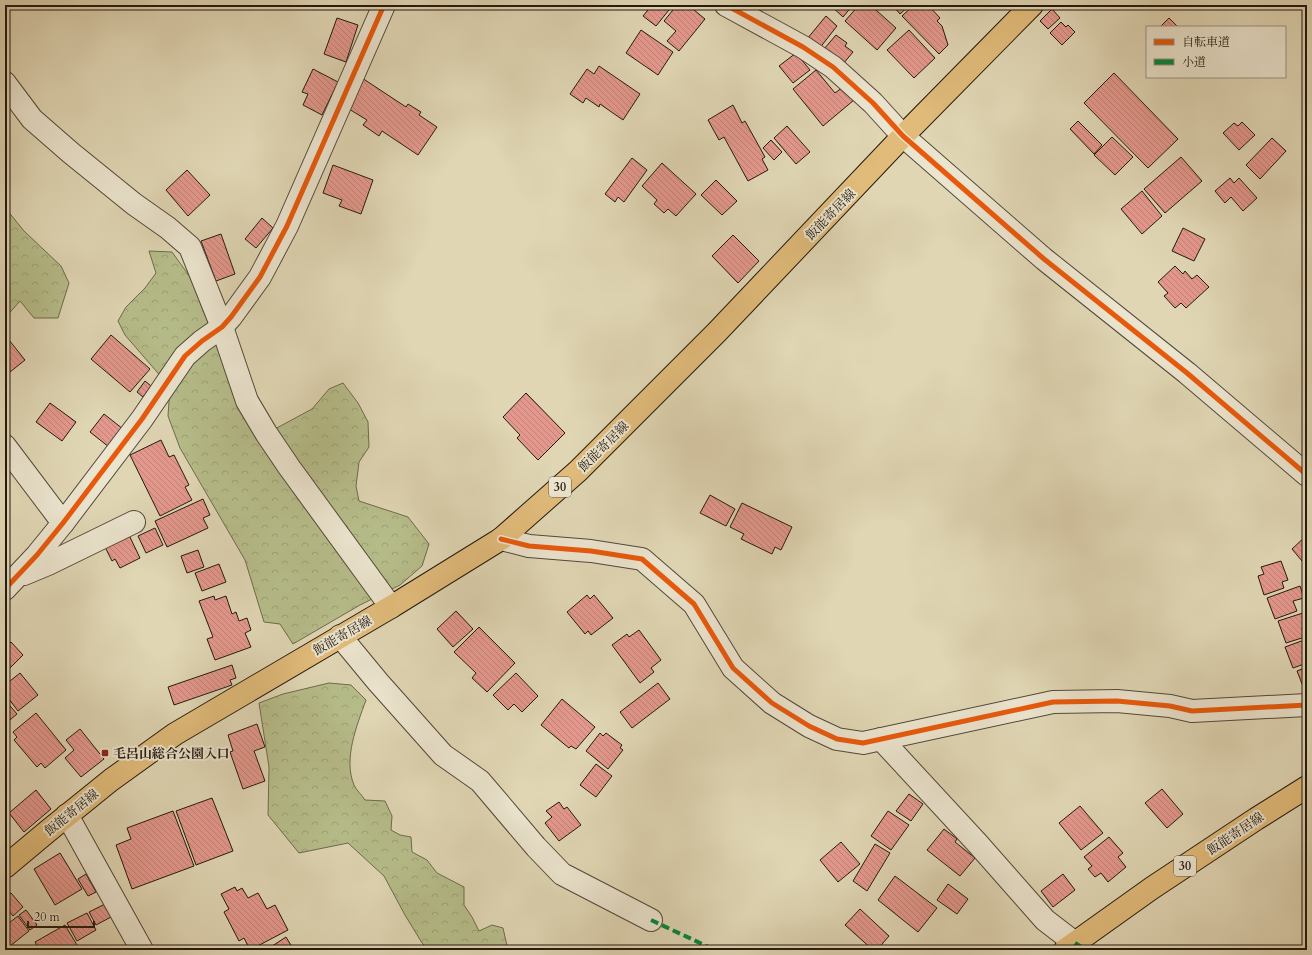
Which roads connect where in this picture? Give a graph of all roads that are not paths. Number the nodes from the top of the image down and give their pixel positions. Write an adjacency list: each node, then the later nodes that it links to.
1 (384, 5): 6 (street)
2 (726, 5): 5 (street)
3 (1032, 5): 5 (main road, 飯能寄居線 / 30)
4 (5, 83): 6 (street)
5 (903, 136): 8 (street); 11 (main road, 飯能寄居線 / 30)
6 (222, 326): 10 (street); 13 (street)
7 (5, 446): 10 (street)
8 (1307, 475)
9 (134, 522): 12 (street)
10 (63, 523): 12 (street)
11 (500, 539): 13 (main road, 飯能寄居線 / 30); 16 (street)
12 (11, 583)
13 (391, 607): 14 (main road, 飯能寄居線 / 30)
14 (340, 636): 18 (main road, 飯能寄居線 / 30); 20 (street)
15 (1307, 706): 16 (street)
16 (881, 739): 21 (street)
17 (1307, 787): 21 (main road, 飯能寄居線 / 30)
18 (67, 815): 19 (main road, 飯能寄居線 / 30); 22 (street)
19 (6, 864)
20 (651, 920)
21 (1070, 946)
22 (142, 950)

